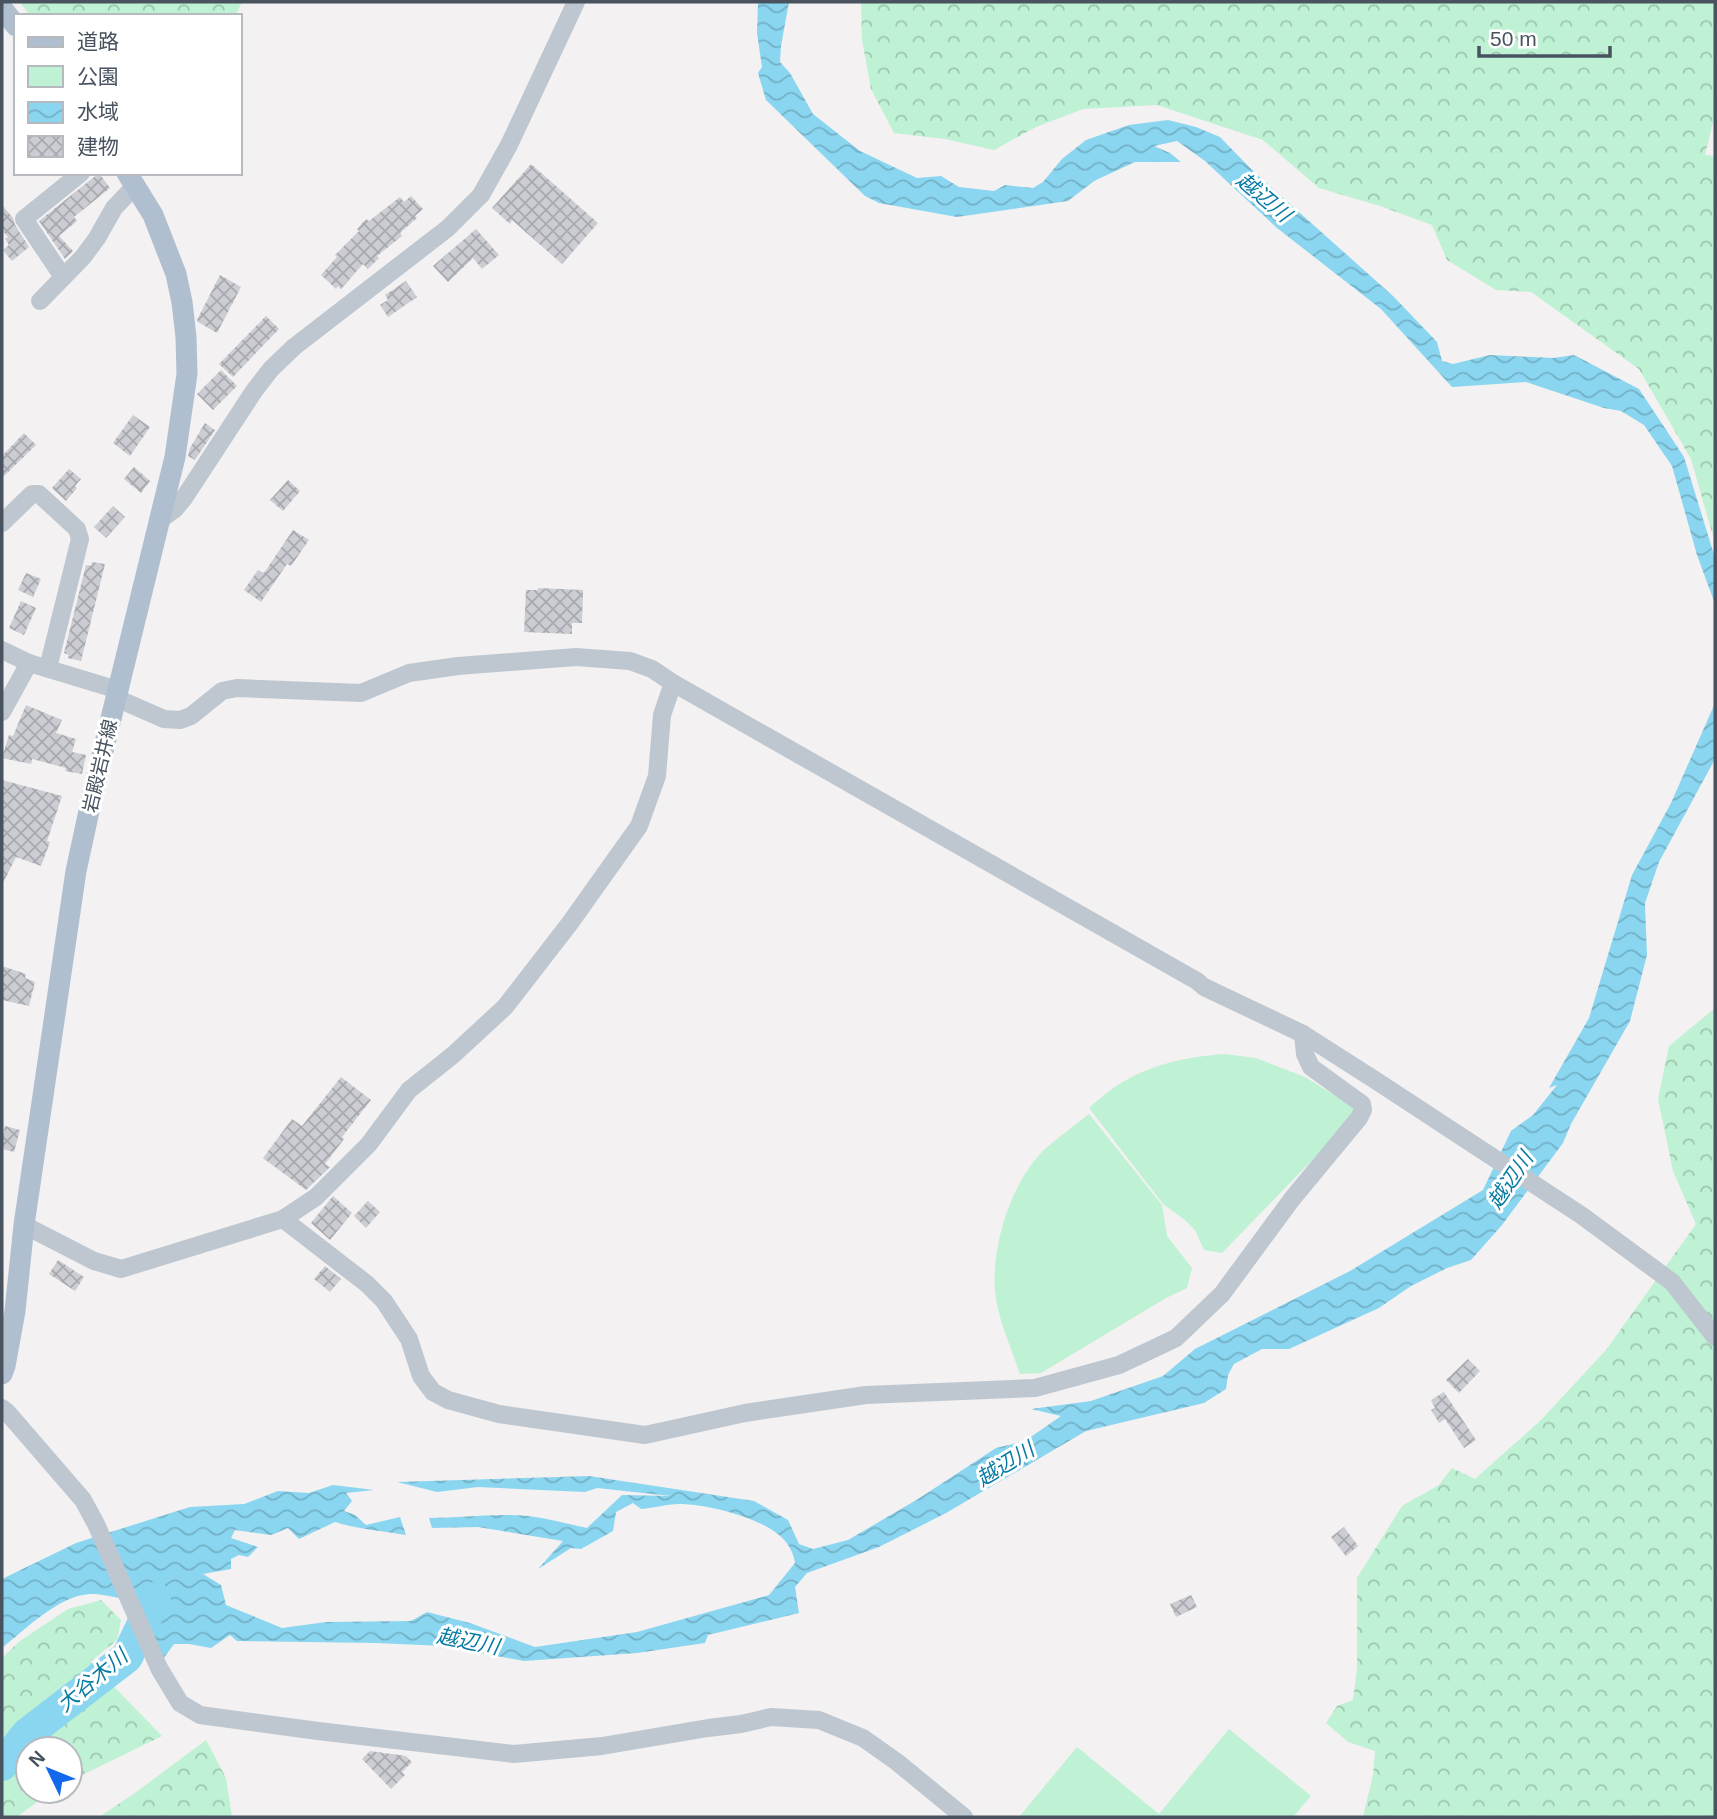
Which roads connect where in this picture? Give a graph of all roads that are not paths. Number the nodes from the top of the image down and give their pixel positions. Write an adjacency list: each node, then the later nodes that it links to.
1 (576, 2): 8 (street)
2 (2, 8): 3 (main road)
3 (14, 23)
4 (78, 175): 6 (street)
5 (131, 179): 6 (street); 8 (main road, 岩殿岩井線)
6 (63, 277): 7 (street)
7 (40, 301)
8 (160, 520): 14 (main road, 岩殿岩井線)
9 (2, 523): 12 (street)
10 (2, 650): 11 (street)
11 (29, 663): 12 (street); 15 (street)
12 (48, 668): 14 (street)
13 (673, 683): 14 (street); 16 (street); 17 (street)
14 (117, 694): 18 (main road, 岩殿岩井線)
15 (2, 712)
16 (1303, 1034): 17 (street); 20 (street)
17 (283, 1219): 18 (street)
18 (24, 1225): 19 (main road, 岩殿岩井線)
19 (8, 1307): 21 (main road, 岩殿岩井線)
20 (1715, 1337)
21 (2, 1374)
22 (2, 1408): 23 (street)
23 (964, 1817)

